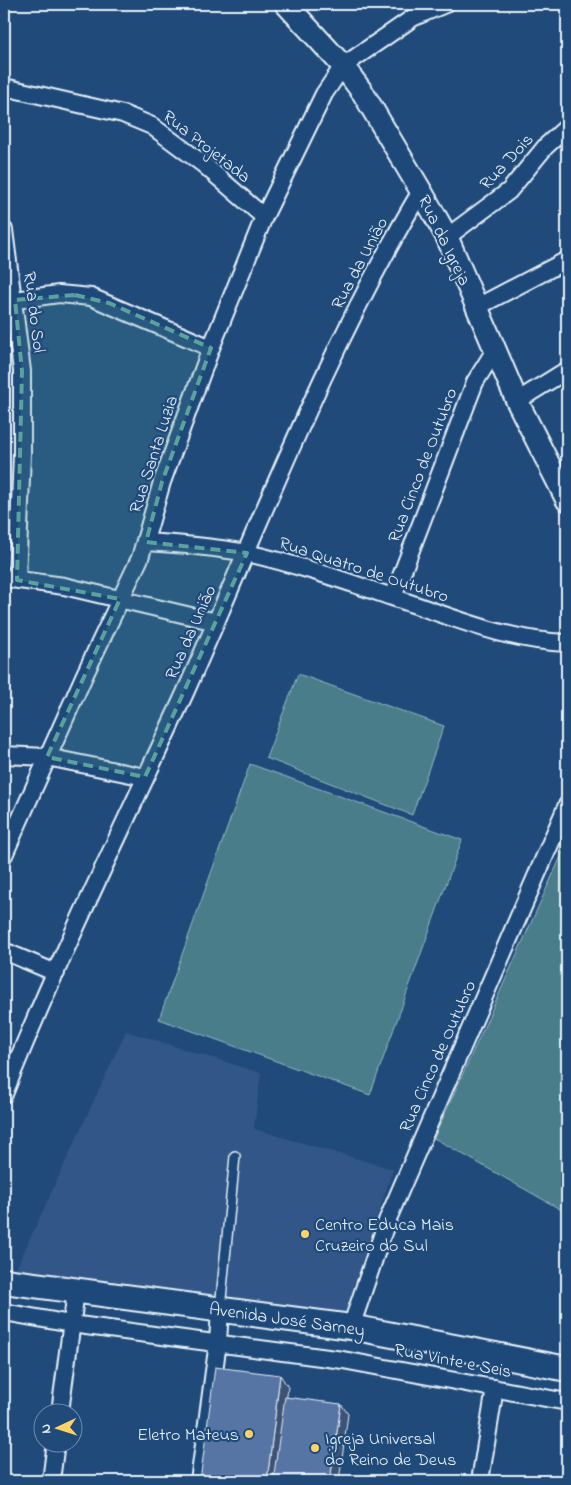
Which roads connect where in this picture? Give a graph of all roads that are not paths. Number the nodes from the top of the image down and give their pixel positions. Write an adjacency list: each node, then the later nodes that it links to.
1 (286, 4): 3 (street, Rua da Igreja)
2 (445, 4): 3 (street)
3 (343, 66): 6 (street, Rua da Igreja); 7 (street, Rua Santa Luzia)
4 (4, 87): 7 (street, Rua Projetada)
5 (567, 127): 9 (street, Rua Dois)
6 (421, 190): 9 (street, Rua da Igreja); 20 (street, Rua da União)
7 (264, 218): 14 (street, Rua Santa Luzia)
8 (4, 230): 11 (street, Rua do Sol)
9 (447, 237): 12 (street, Rua da Igreja)
10 (567, 260): 12 (street)
11 (14, 300): 13 (street, Rua do Sol); 14 (street)
12 (478, 307): 15 (street, Rua da Igreja)
13 (12, 348): 21 (street, Rua do Sol)
14 (212, 348): 19 (street, Rua Santa Luzia)
15 (494, 350): 17 (street, Rua da Igreja); 22 (street, Rua Cinco de Outubro)
16 (567, 370): 17 (street)
17 (517, 401): 18 (street, Rua da Igreja)
18 (567, 500)
19 (146, 542): 20 (street, Rua Quatro de Outubro); 23 (street, Rua Santa Luzia)
20 (247, 554): 22 (street, Rua Quatro de Outubro); 24 (street, Rua da União)
21 (10, 579): 23 (street)
22 (393, 597): 25 (street, Rua Quatro de Outubro)
23 (120, 599): 24 (street); 27 (street, Rua Santa Luzia)
24 (216, 622): 28 (street, Rua da União)
25 (567, 643)
26 (4, 755): 27 (street)
27 (47, 757): 28 (street); 30 (street, Rua Santa Luzia)
28 (145, 777): 32 (street, Rua da União)
29 (567, 805): 40 (street, Rua Cinco de Outubro)
30 (4, 855)
31 (4, 951): 32 (street)
32 (56, 973): 33 (street, Rua da União)
33 (4, 1094)
34 (235, 1156): 37 (lane)
35 (4, 1282): 36 (main road, Avenida José Sarney)
36 (76, 1291): 37 (main road, Avenida José Sarney); 39 (street)
37 (220, 1310): 40 (main road, Avenida José Sarney); 41 (street)
38 (4, 1312): 39 (street, Rua Vinte e Seis)
39 (71, 1324): 41 (street, Rua Vinte e Seis); 44 (street)
40 (351, 1327): 42 (main road, Avenida José Sarney)
41 (218, 1342): 43 (street, Rua Vinte e Seis); 48 (street)
42 (567, 1369)
43 (495, 1388): 45 (street, Rua Vinte e Seis); 49 (street)
44 (61, 1402)
45 (567, 1402)
46 (55, 1452): 47 (street)
47 (51, 1481)
48 (198, 1481)
49 (480, 1481)

